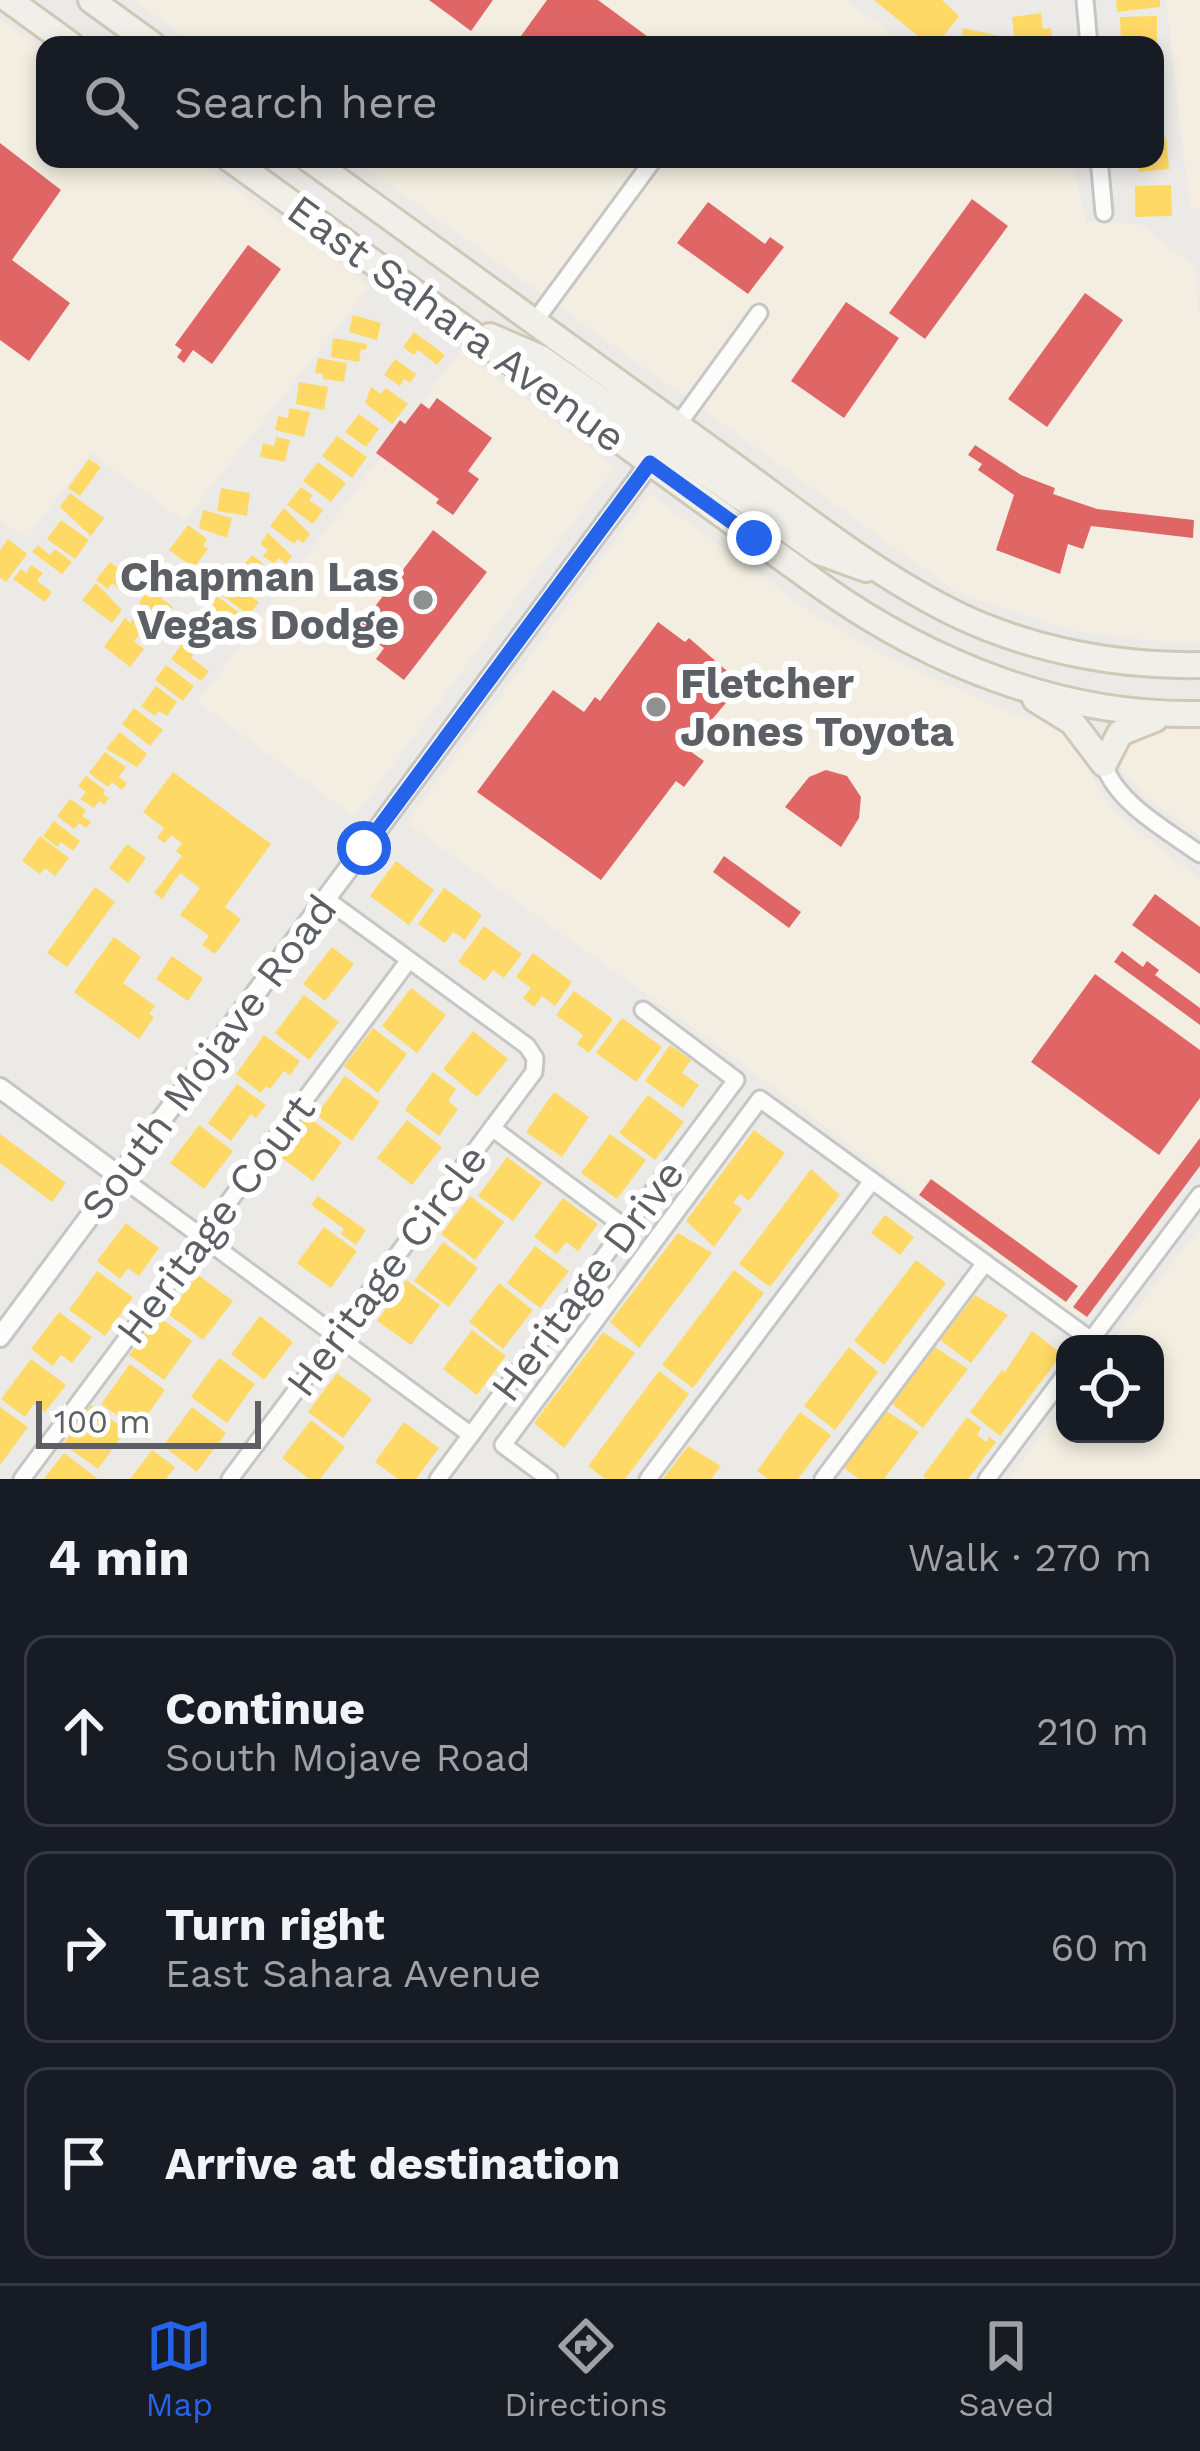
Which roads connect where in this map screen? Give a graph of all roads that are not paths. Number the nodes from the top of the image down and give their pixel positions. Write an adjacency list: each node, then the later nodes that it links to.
1 (9, 0): 4 (main road)
2 (91, 0): 5 (main road)
3 (1085, 0): 6 (street)
4 (59, 36)
5 (140, 36)
6 (1088, 36)
7 (243, 168): 13 (main road, East Sahara Avenue)
8 (321, 168): 11 (main road, East Sahara Avenue)
9 (647, 168): 15 (street)
10 (1100, 168): 12 (street)
11 (364, 199): 13 (main road); 15 (main road, East Sahara Avenue)
12 (1104, 213)
13 (337, 236): 16 (main road, East Sahara Avenue)
14 (759, 314): 16 (street, South Mojave Road)
15 (535, 322): 16 (main road, East Sahara Avenue)
16 (664, 444): 17 (main road, East Sahara Avenue); 18 (main road, East Sahara Avenue); 23 (street, South Mojave Road)
17 (1200, 664)
18 (1007, 683): 20 (main road, East Sahara Avenue); 21 (main road)
19 (1200, 714): 20 (main road, East Sahara Avenue)
20 (1172, 715): 21 (main road)
21 (1104, 764): 22 (street)
22 (1200, 854)
23 (326, 899): 24 (street); 28 (street, South Mojave Road)
24 (409, 960): 27 (street, Heritage Circle); 32 (street, Heritage Court)
25 (643, 1010): 31 (street, Heritage Drive)
26 (0, 1088): 28 (street)
27 (492, 1129): 31 (street); 37 (street, Heritage Circle)
28 (119, 1176): 32 (street); 36 (street, South Mojave Road)
29 (872, 1181): 33 (street); 43 (street); 44 (street)
30 (1200, 1195): 35 (street)
31 (626, 1228): 39 (street, Heritage Drive)
32 (202, 1237): 37 (street); 40 (street, Heritage Court)
33 (985, 1263): 34 (street); 45 (street)
34 (1080, 1335)
35 (1094, 1335)
36 (0, 1336)
37 (337, 1337): 39 (street); 41 (street, Heritage Circle)
38 (1056, 1387): 46 (street)
39 (471, 1435): 42 (street, Heritage Drive)
40 (22, 1479)
41 (230, 1479)
42 (438, 1479)
43 (549, 1479)
44 (648, 1479)
45 (824, 1479)
46 (987, 1479)

